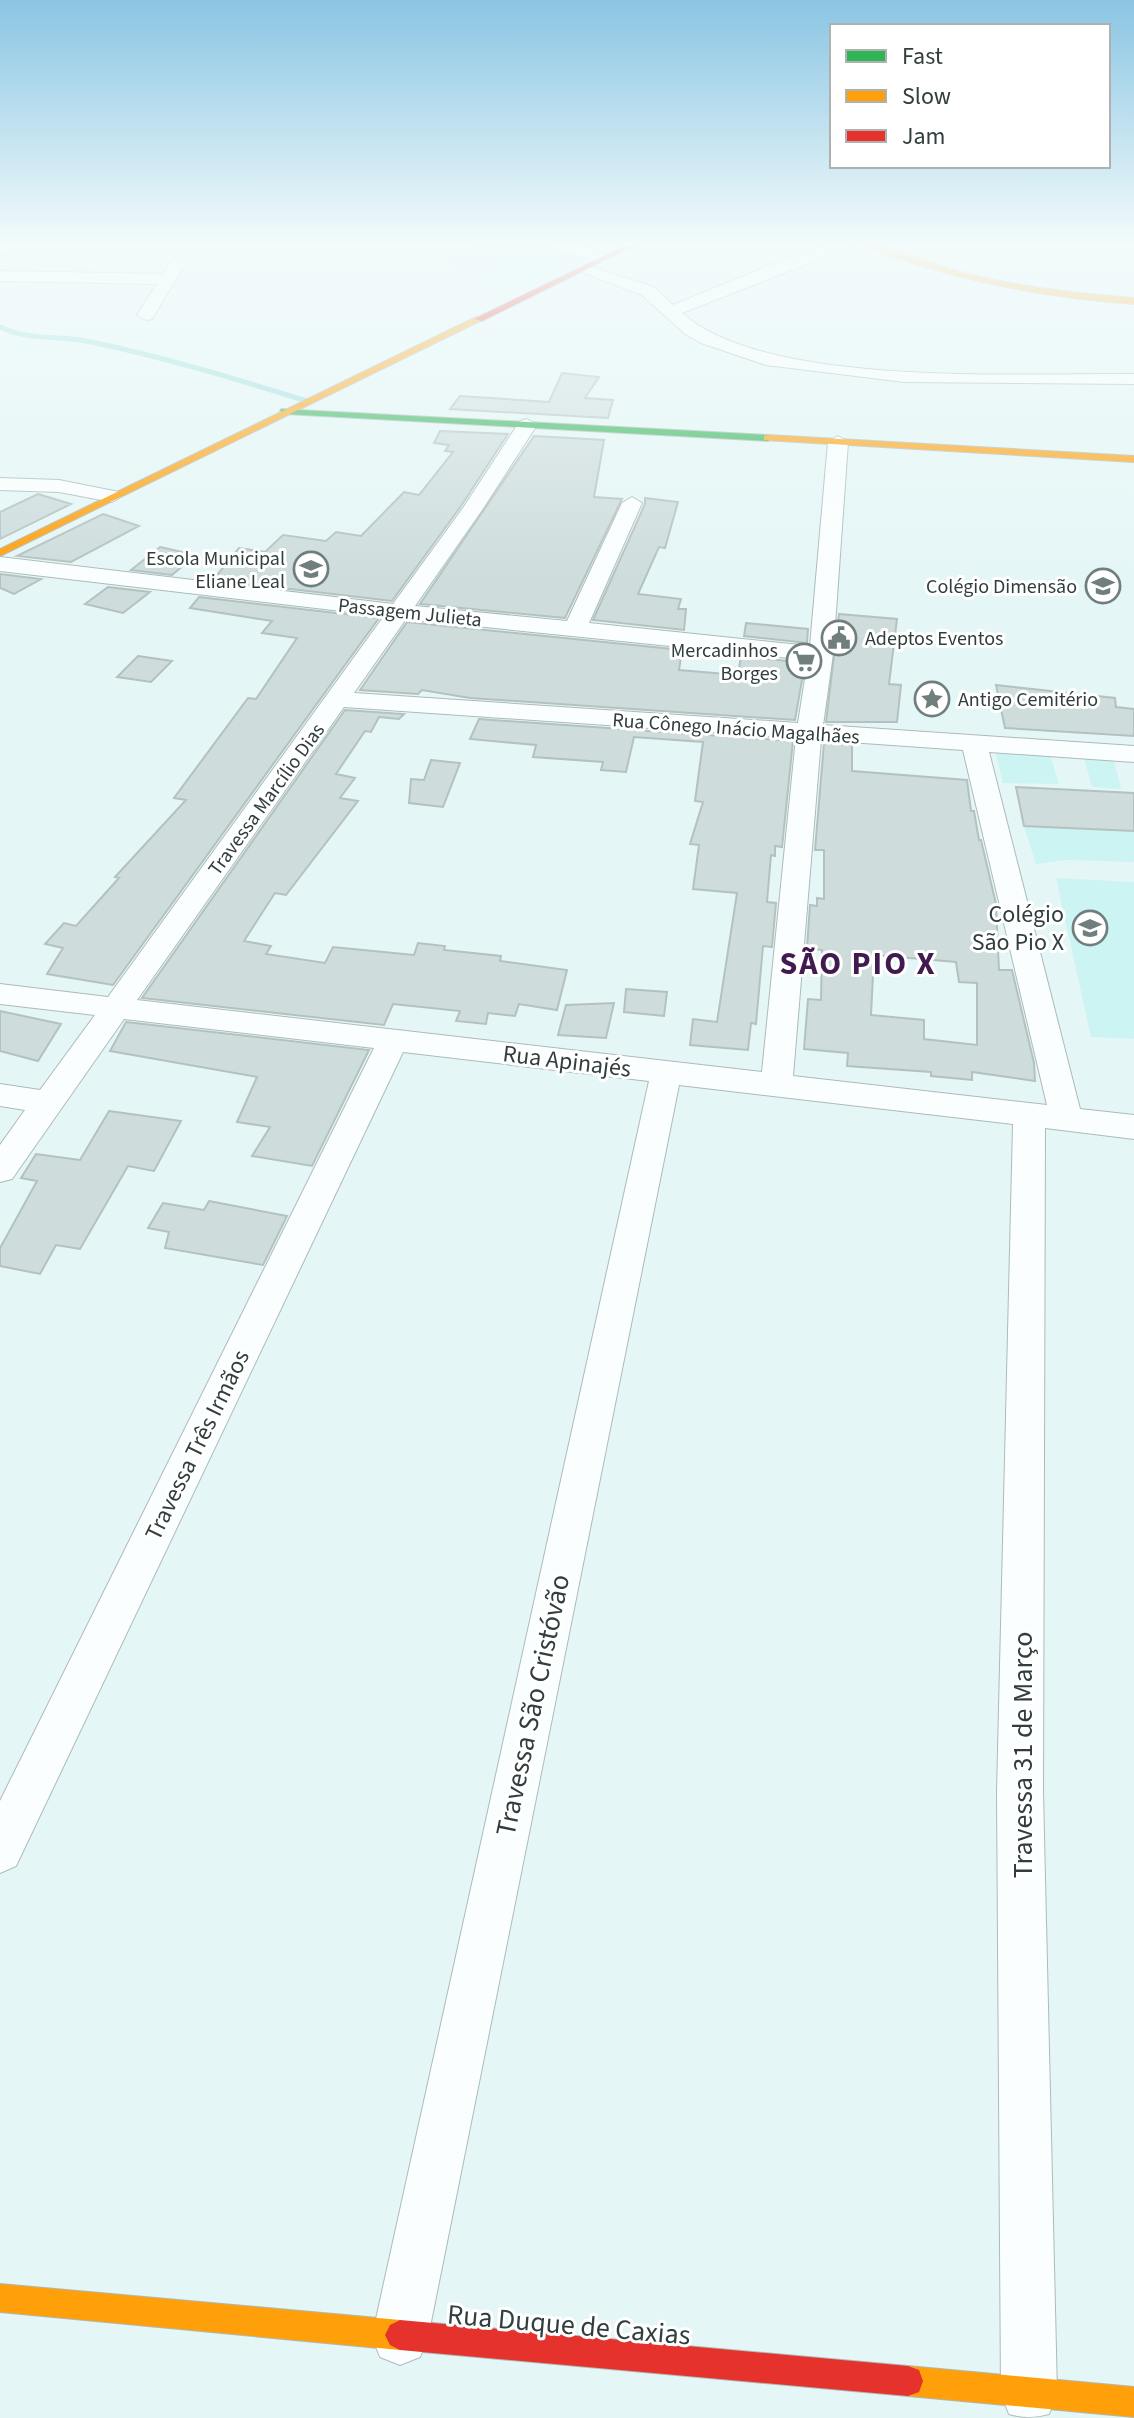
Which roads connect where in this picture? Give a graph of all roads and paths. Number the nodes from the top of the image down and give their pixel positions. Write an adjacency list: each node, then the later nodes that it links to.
1 (402, 355): 4 (street)
2 (752, 355): 3 (street)
3 (1134, 379)
4 (285, 411): 5 (street); 9 (street)
5 (527, 425): 6 (street); 13 (street, Travessa Marcílio Dias)
6 (838, 442): 7 (street); 15 (street)
7 (1134, 459)
8 (0, 484): 9 (street)
9 (112, 496): 11 (street)
10 (632, 503): 14 (street)
11 (0, 553)
12 (0, 564): 13 (street, Passagem Julieta)
13 (399, 611): 14 (street, Passagem Julieta); 16 (street, Travessa Marcílio Dias)
14 (575, 630): 15 (street, Passagem Julieta)
15 (821, 654): 17 (street)
16 (337, 699): 17 (street, Rua Cônego Inácio Magalhães); 21 (street, Travessa Marcílio Dias)
17 (809, 733): 18 (street, Rua Cônego Inácio Magalhães); 24 (street)
18 (974, 743): 19 (street, Rua Cônego Inácio Magalhães); 27 (street, Travessa 31 de Março)
19 (1134, 754)
20 (0, 994): 21 (street, Rua Apinajés)
21 (114, 1008): 22 (street, Rua Apinajés); 26 (street, Travessa Marcílio Dias)
22 (393, 1040): 23 (street, Rua Apinajés); 30 (street, Travessa Três Irmãos)
23 (666, 1073): 24 (street, Rua Apinajés); 32 (street, Travessa São Cristóvão)
24 (777, 1084): 27 (street, Rua Apinajés)
25 (0, 1095): 26 (street)
26 (48, 1103): 29 (street, Travessa Marcílio Dias)
27 (1047, 1117): 28 (street, Rua Apinajés); 33 (street, Travessa 31 de Março)
28 (1134, 1127)
29 (0, 1170)
30 (0, 1850)
31 (0, 2298): 32 (street, Rua Duque de Caxias)
32 (400, 2337): 33 (street, Rua Duque de Caxias)
33 (1029, 2394): 34 (street, Rua Duque de Caxias)
34 (1134, 2402)

